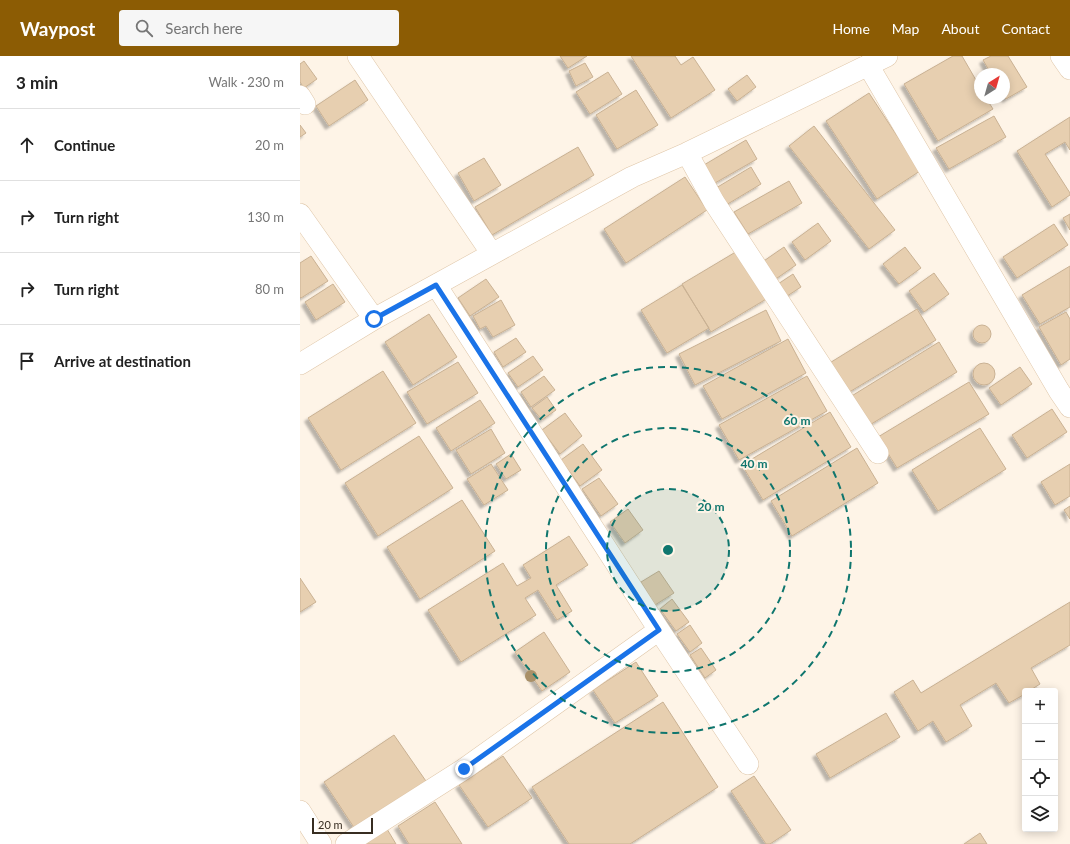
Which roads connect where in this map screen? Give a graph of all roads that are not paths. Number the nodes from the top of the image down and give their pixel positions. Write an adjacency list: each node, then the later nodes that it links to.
1 (358, 56): 8 (street)
2 (887, 56): 4 (street)
3 (1061, 56): 5 (street)
4 (868, 65): 6 (street); 12 (street)
5 (1070, 69)
6 (687, 153): 8 (street); 13 (street)
7 (300, 214): 10 (street)
8 (492, 254): 9 (street)
9 (436, 285): 10 (street); 14 (street)
10 (374, 319): 11 (street)
11 (300, 364)
12 (1066, 394)
13 (878, 454)
14 (659, 630): 15 (street); 18 (street)
15 (748, 764)
16 (300, 811): 17 (street)
17 (321, 844)
18 (346, 844)

